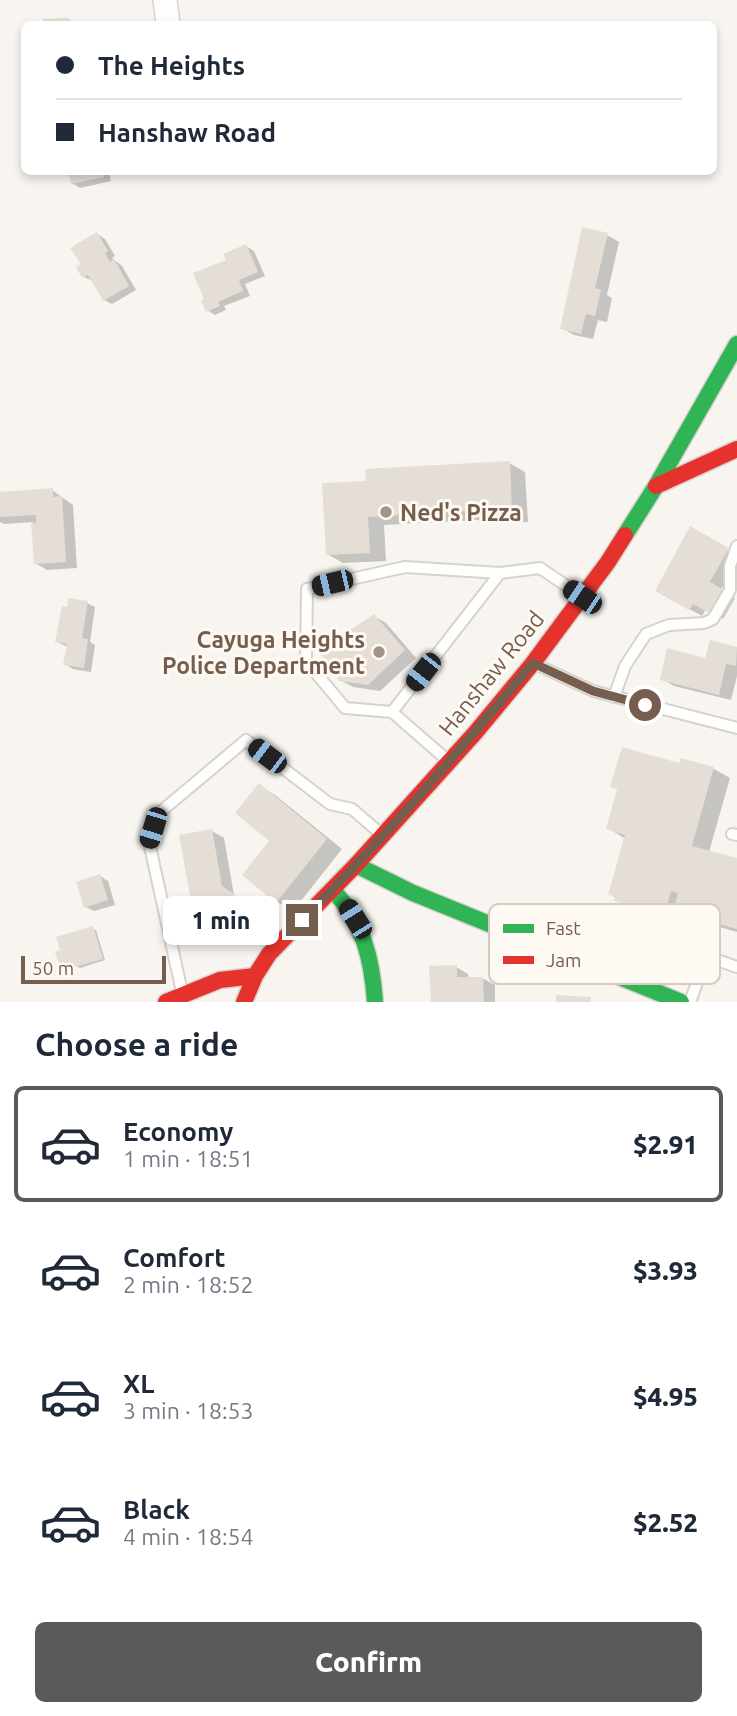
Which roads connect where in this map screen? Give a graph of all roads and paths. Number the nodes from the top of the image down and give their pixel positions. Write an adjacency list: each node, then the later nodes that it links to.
1 (165, 0): 2 (street)
2 (168, 21)
3 (737, 344): 4 (street, Hanshaw Road)
4 (696, 415): 5 (street); 7 (street, Hanshaw Road)
5 (710, 427)
6 (734, 442): 7 (street)
7 (656, 486): 10 (street, Hanshaw Road)
8 (737, 546): 12 (lane)
9 (500, 573): 10 (lane); 13 (lane); 13 (lane)
10 (582, 597): 11 (street, Hanshaw Road)
11 (533, 663): 12 (lane); 15 (street, Hanshaw Road)
12 (614, 697): 14 (lane)
13 (392, 712): 15 (lane)
14 (737, 728)
15 (448, 761): 16 (street, Hanshaw Road)
16 (383, 835): 17 (street, Hanshaw Road); 25 (lane)
17 (356, 865): 18 (street, Hanshaw Road); 19 (street)
18 (333, 890): 22 (street, Hanshaw Road); 28 (street)
19 (489, 924)
20 (720, 962): 21 (lane)
21 (737, 967)
22 (256, 976): 25 (street); 27 (street, Hanshaw Road)
23 (637, 984): 29 (street)
24 (697, 984): 30 (lane)
25 (182, 995): 26 (street)
26 (166, 1002)
27 (244, 1002)
28 (375, 1002)
29 (681, 1002)
30 (691, 1002)

